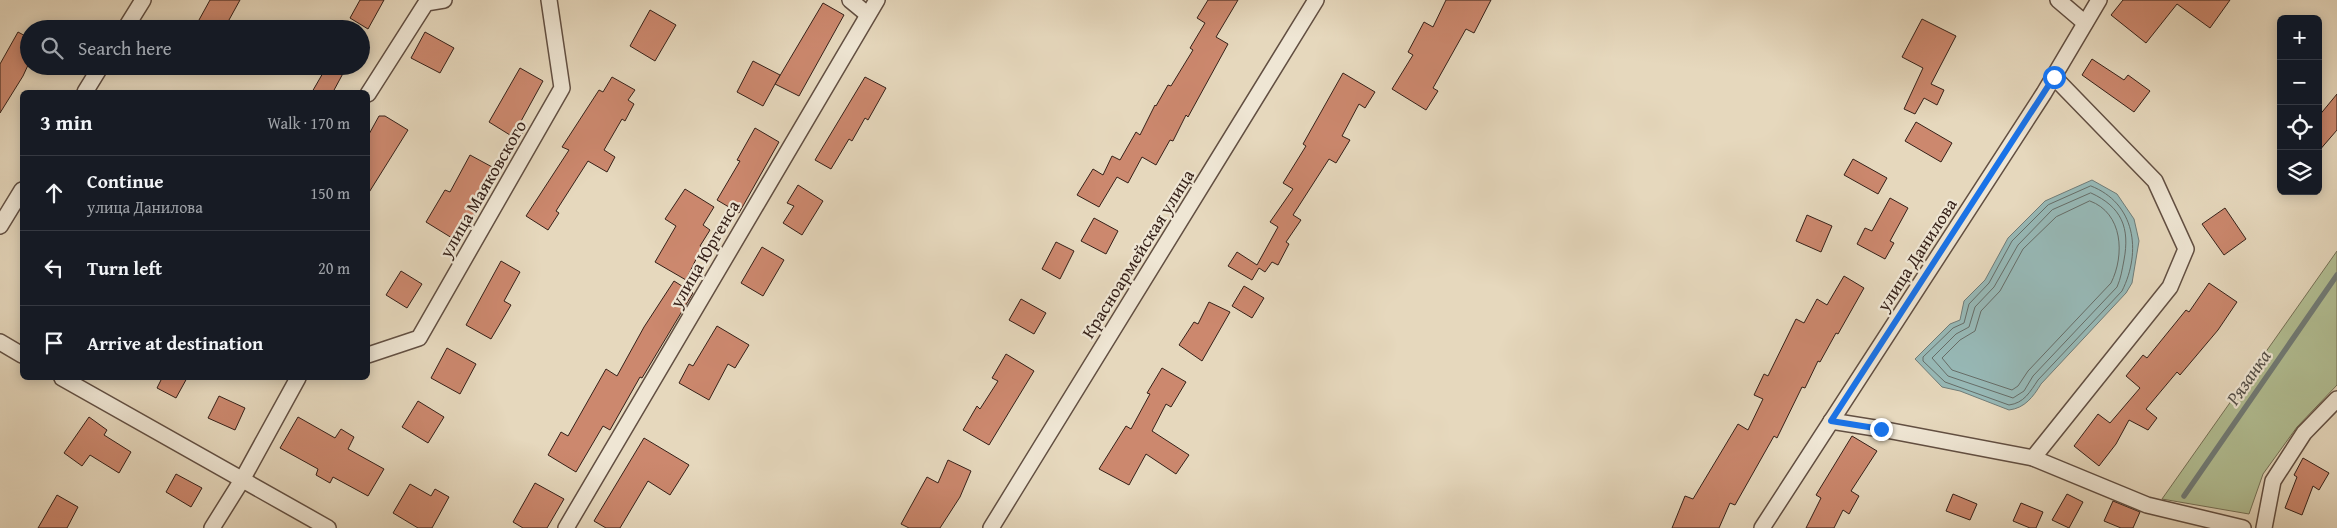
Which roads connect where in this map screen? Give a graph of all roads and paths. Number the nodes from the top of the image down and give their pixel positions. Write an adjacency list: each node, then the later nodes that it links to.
1 (143, 0): 10 (street)
2 (444, 0): 15 (street)
3 (549, 0): 20 (street, улица Маяковского)
4 (850, 0): 9 (street)
5 (877, 0): 9 (street, улица Юргенса)
6 (1316, 0): 30 (street, Красноармейская улица)
7 (2058, 0): 11 (street)
8 (2099, 0): 11 (street, улица Данилова)
9 (867, 14): 29 (street, улица Юргенса)
10 (131, 20)
11 (2085, 23): 13 (street, улица Данилова)
12 (95, 75): 14 (street)
13 (2054, 77): 24 (street, улица Данилова); 25 (street)
14 (86, 90)
15 (370, 91)
16 (20, 193): 17 (street)
17 (0, 226)
18 (0, 342): 19 (street)
19 (20, 354)
20 (370, 354)
21 (66, 380): 26 (street)
22 (298, 380): 26 (street)
23 (2337, 399): 33 (street)
24 (1831, 421): 25 (street); 31 (street, улица Данилова)
25 (2033, 458): 32 (street)
26 (242, 480): 27 (street); 28 (street)
27 (212, 528)
28 (328, 528)
29 (566, 528)
30 (991, 528)
31 (1762, 528)
32 (2243, 528)
33 (2264, 528)

